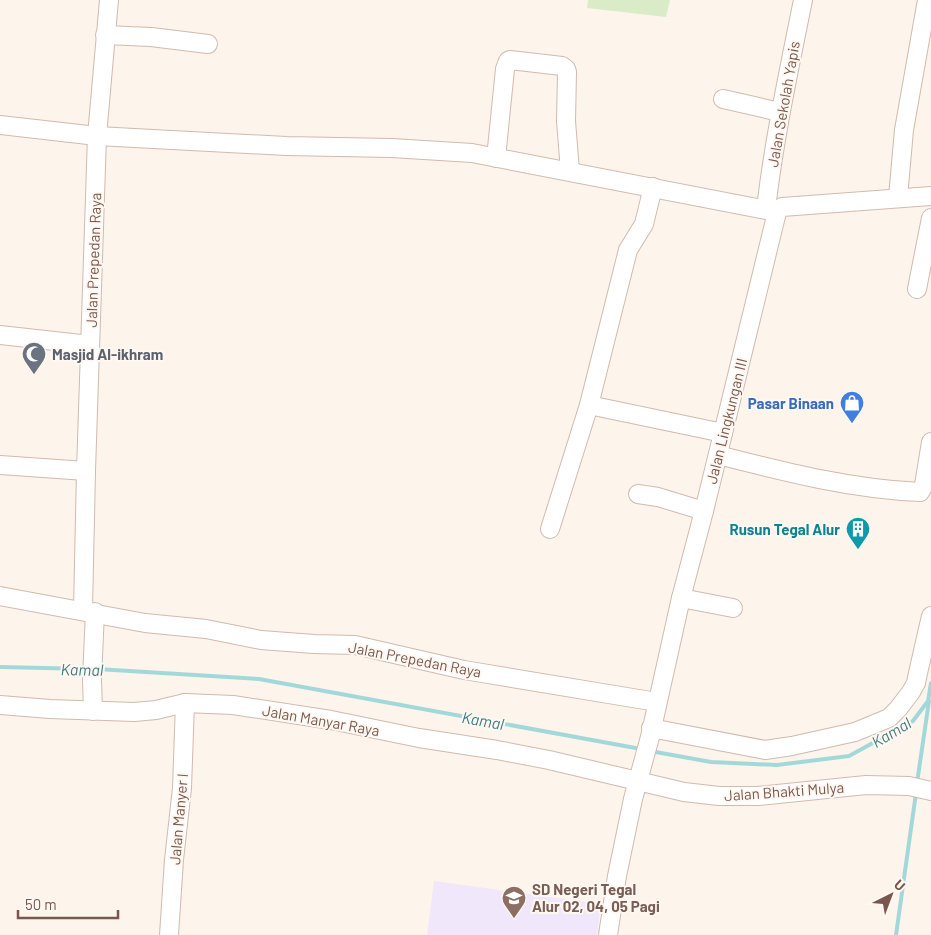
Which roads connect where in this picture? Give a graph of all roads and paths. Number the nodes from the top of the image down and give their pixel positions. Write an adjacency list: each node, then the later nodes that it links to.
1 (109, 0): 4 (street, Jalan Prepedan Raya)
2 (803, 0): 7 (street, Jalan Sekolah Yapis)
3 (927, 0): 14 (street)
4 (105, 35): 5 (street); 9 (street, Jalan Prepedan Raya)
5 (208, 44)
6 (722, 99): 7 (street)
7 (780, 112): 15 (street, Jalan Sekolah Yapis)
8 (0, 125): 9 (street)
9 (97, 136): 10 (street); 19 (street, Jalan Prepedan Raya)
10 (496, 158): 11 (street); 11 (street)
11 (570, 171): 12 (street)
12 (653, 188): 15 (street); 20 (street)
13 (931, 196): 14 (street)
14 (898, 197): 15 (street)
15 (772, 210): 21 (street, Jalan Lingkungan III)
16 (931, 218): 17 (street)
17 (917, 289)
18 (0, 335): 19 (street)
19 (90, 346): 25 (street, Jalan Prepedan Raya)
20 (589, 406): 21 (street); 28 (street)
21 (723, 433): 23 (street, Jalan Lingkungan III)
22 (931, 442): 23 (street)
23 (718, 455): 27 (street, Jalan Lingkungan III)
24 (0, 465): 25 (street)
25 (86, 471): 32 (street, Jalan Prepedan Raya)
26 (638, 494): 27 (street)
27 (704, 511): 30 (street, Jalan Lingkungan III)
28 (550, 529)
29 (0, 596): 32 (street, Jalan Prepedan Raya)
30 (680, 598): 31 (street); 34 (street, Jalan Lingkungan III)
31 (732, 608)
32 (89, 611): 34 (street, Jalan Prepedan Raya); 37 (street)
33 (931, 616): 38 (street)
34 (657, 702): 38 (street, Jalan Lingkungan III)
35 (185, 703): 37 (street, Jalan Manyar Raya); 39 (street, Jalan Manyar Raya); 41 (street, Jalan Manyer I)
36 (0, 705): 37 (street, Jalan Manyar Raya)
37 (93, 711)
38 (650, 732): 39 (street, Jalan Lingkungan III)
39 (638, 781): 40 (street, Jalan Bhakti Mulya); 42 (street, Jalan Lingkungan III)
40 (930, 790)
41 (169, 935)
42 (608, 935)

